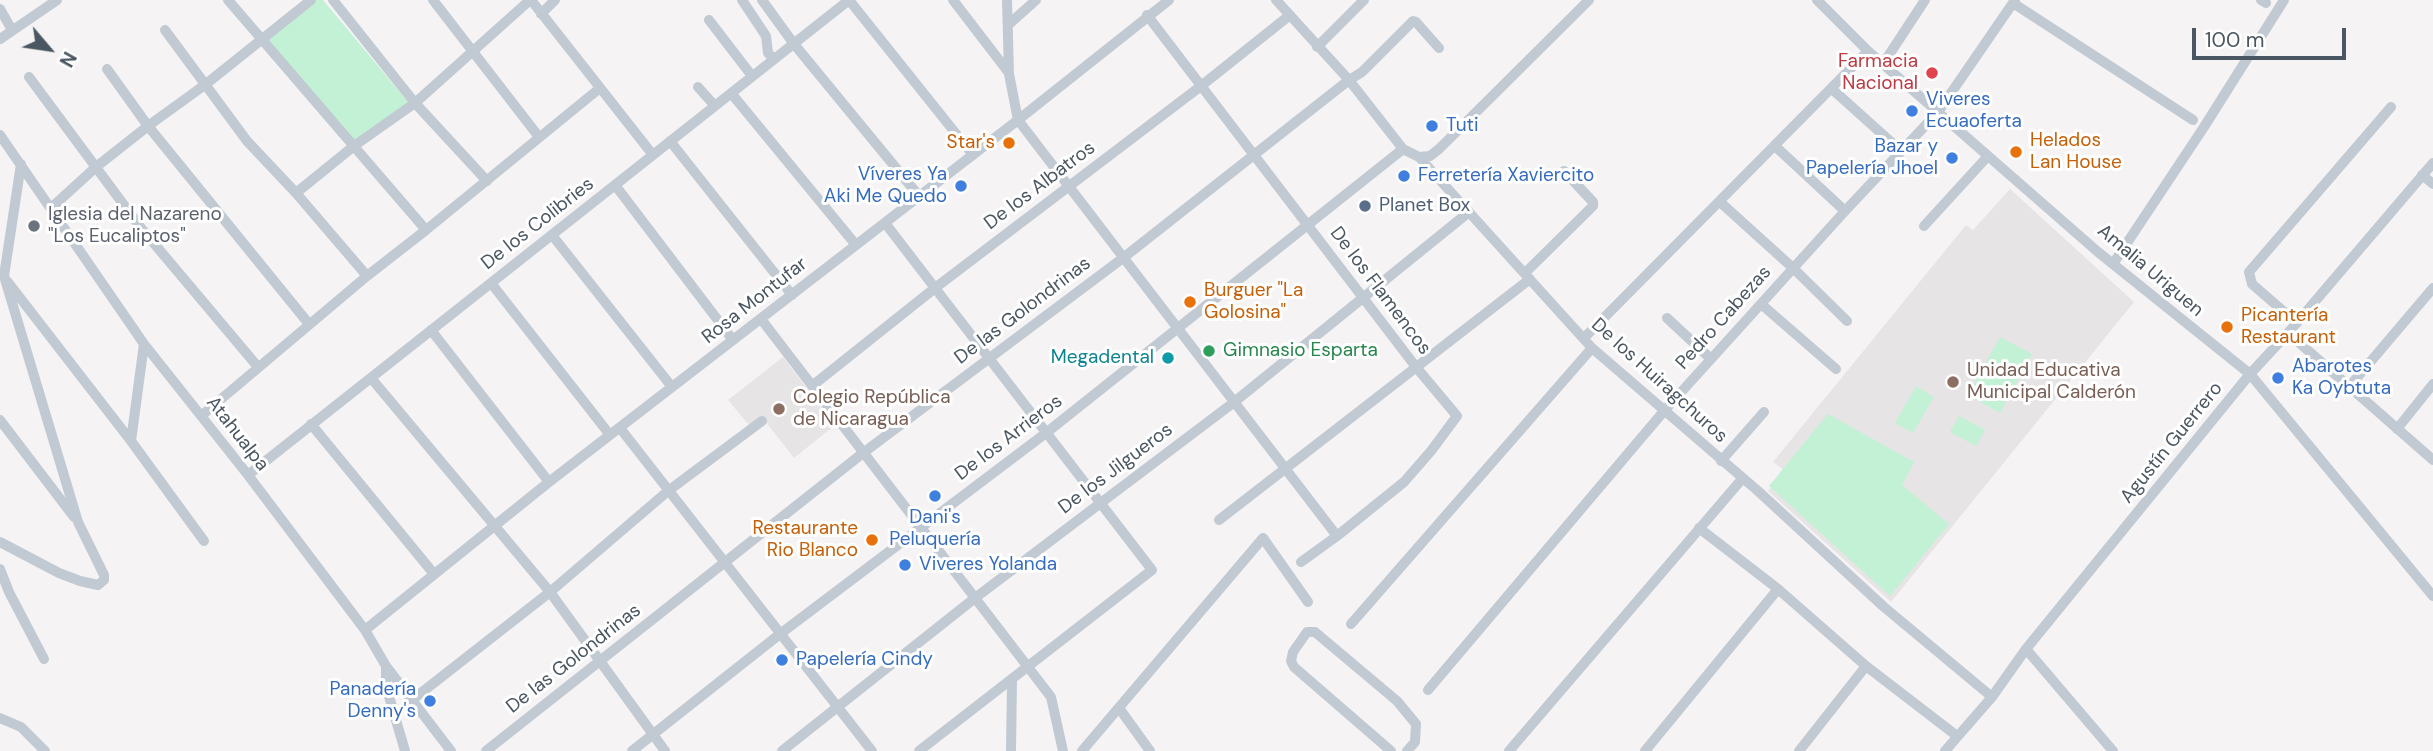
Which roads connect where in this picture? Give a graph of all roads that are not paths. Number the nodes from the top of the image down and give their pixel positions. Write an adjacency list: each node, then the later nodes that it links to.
1 (57, 0): 28 (street)
2 (228, 0): 31 (street)
3 (311, 0): 31 (street)
4 (333, 0): 50 (street)
5 (433, 0): 35 (street)
6 (530, 0): 23 (street); 35 (street)
7 (555, 0): 23 (street)
8 (741, 0): 37 (street)
9 (762, 0): 32 (street)
10 (849, 0): 32 (street, De los Colibries); 65 (street)
11 (953, 0): 40 (street)
12 (1007, 0): 27 (street)
13 (1036, 0): 27 (street)
14 (1169, 0): 24 (street, Rosa Montufar)
15 (1276, 0): 25 (street, De los Huiragchuros)
16 (1364, 0): 33 (street)
17 (1589, 0): 68 (street)
18 (1817, 0): 36 (street, Amalia Uriguen)
19 (1925, 0): 38 (street)
20 (2284, 0): 91 (street)
21 (2014, 2): 53 (street, Pedro Cabezas); 55 (street)
22 (0, 9): 28 (street)
23 (541, 14): 47 (street)
24 (1147, 15): 45 (street, De los Flamencos); 54 (street, Rosa Montufar)
25 (1290, 15): 33 (street, De los Huiragchuros); 45 (street, De los Albatros)
26 (709, 20): 41 (street)
27 (1008, 25): 40 (street)
28 (12, 30): 30 (street)
29 (165, 30): 44 (street)
30 (0, 39)
31 (261, 40): 44 (street); 60 (street)
32 (794, 44): 37 (street, De los Colibries); 79 (street)
33 (1317, 47): 43 (street, De los Huiragchuros)
34 (1439, 48): 43 (street, De las Golondrinas)
35 (474, 51): 50 (street); 58 (street)
36 (1868, 51): 38 (street, Amalia Uriguen); 48 (street)
37 (774, 59): 41 (street, De los Colibries)
38 (1883, 64): 53 (street, Amalia Uriguen)
39 (107, 69): 56 (street)
40 (1009, 74): 54 (street)
41 (752, 76): 49 (street, De los Colibries)
42 (29, 77): 71 (street)
43 (1349, 80): 62 (street, De los Huiragchuros); 66 (street, De las Golondrinas)
44 (206, 84): 56 (street); 78 (street)
45 (1201, 86): 66 (street, De los Flamencos); 77 (street, De los Albatros)
46 (698, 87): 51 (street)
47 (600, 88): 58 (street); 64 (street)
48 (1832, 89): 61 (street); 63 (street)
49 (731, 93): 51 (street, De los Colibries); 89 (street)
50 (415, 103): 60 (street); 74 (street)
51 (715, 106): 59 (street, De los Colibries)
52 (2391, 107): 105 (street)
53 (1938, 112): 63 (street, Pedro Cabezas); 67 (street, Amalia Uriguen)
54 (1018, 120): 65 (street, Rosa Montufar); 77 (street)
55 (2193, 120)
56 (148, 126): 71 (street); 106 (street)
57 (0, 135): 70 (street, Atahualpa)
58 (539, 137): 74 (street)
59 (670, 141): 64 (street, De los Colibries); 99 (street)
60 (354, 146): 78 (street); 87 (street)
61 (1775, 146): 80 (street); 82 (street)
62 (1403, 149): 68 (street, De los Huiragchuros); 85 (street, De los Arrieros)
63 (1901, 151): 82 (street, Pedro Cabezas)
64 (653, 155): 76 (street, De los Colibries)
65 (973, 155): 79 (street, Rosa Montufar)
66 (1254, 155): 85 (street, De los Flamencos); 90 (street, De las Golondrinas)
67 (1987, 156): 86 (street); 91 (street, Amalia Uriguen)
68 (1419, 157): 83 (street, De los Huiragchuros)
69 (2433, 163): 73 (street, Agustín Guerrero)
70 (21, 164): 81 (street, Atahualpa); 93 (street)
71 (96, 167): 81 (street); 117 (street)
72 (1564, 171): 95 (street)
73 (2422, 175): 75 (street); 105 (street, Agustín Guerrero)
74 (487, 181): 87 (street)
75 (2433, 184)
76 (615, 185): 88 (street, De los Colibries); 111 (street)
77 (1070, 186): 90 (street); 97 (street, De los Albatros)
78 (296, 193): 94 (street)
79 (919, 196): 84 (street, Rosa Montufar)
80 (1720, 202): 92 (street); 110 (street)
81 (51, 208): 112 (street, Atahualpa)
82 (1845, 211): 92 (street, Pedro Cabezas)
83 (1469, 212): 95 (street, De los Huiragchuros); 100 (street, De los Jilgueros)
84 (885, 223): 89 (street, Rosa Montufar); 97 (street)
85 (1307, 225): 100 (street, De los Flamencos); 107 (street, De los Arrieros)
86 (1924, 226)
87 (426, 230): 94 (street)
88 (552, 235): 96 (street, De los Colibries); 123 (street)
89 (856, 245): 99 (street, Rosa Montufar)
90 (1123, 258): 107 (street); 114 (street, De las Golondrinas)
91 (2113, 264): 119 (street, Amalia Uriguen)
92 (1793, 268): 101 (street, Pedro Cabezas); 104 (street)
93 (2, 273): 135 (street); 146 (street)
94 (367, 276): 106 (street)
95 (1528, 276): 110 (street, De los Huiragchuros); 116 (street)
96 (491, 283): 108 (street, De los Colibries); 133 (street)
97 (935, 288): 114 (street); 122 (street, De los Albatros)
98 (2433, 288): 124 (street)
99 (792, 295): 103 (street, Rosa Montufar)
100 (1363, 298): 116 (street, De los Flamencos); 125 (street, De los Jilgueros)
101 (1760, 304): 115 (street, Pedro Cabezas); 118 (street)
102 (1667, 318): 115 (street)
103 (761, 319): 111 (street, Rosa Montufar); 122 (street)
104 (1847, 321)
105 (2297, 323): 109 (street, Agustín Guerrero)
106 (309, 324): 117 (street)
107 (1177, 329): 125 (street); 134 (street, De los Arrieros)
108 (431, 330): 120 (street, De los Colibries); 142 (street)
109 (2288, 333): 119 (street, Agustín Guerrero); 124 (street)
110 (1584, 338): 113 (street, De los Huiragchuros)
111 (733, 340): 123 (street, Rosa Montufar)
112 (144, 344): 128 (street, Atahualpa); 135 (street)
113 (1592, 348): 126 (street, De los Huiragchuros); 162 (street)
114 (988, 358): 134 (street); 136 (street, De las Golondrinas)
115 (1711, 359): 126 (street, Pedro Cabezas)
116 (1416, 367): 139 (street); 150 (street, De los Flamencos)
117 (258, 368): 128 (street)
118 (1836, 369)
119 (2250, 374): 159 (street, Amalia Uriguen); 165 (street, Agustín Guerrero)
120 (371, 378): 131 (street, De los Colibries); 147 (street)
121 (2433, 384): 132 (street)
122 (812, 386): 136 (street)
123 (672, 387): 133 (street, Rosa Montufar)
124 (2349, 387): 132 (street)
125 (1233, 403): 139 (street); 144 (street, De los Jilgueros)
126 (1664, 411): 138 (street, De los Huiragchuros); 172 (street, Pedro Cabezas)
127 (1764, 412): 138 (street)
128 (201, 416): 140 (street, Atahualpa)
129 (0, 420): 146 (street)
130 (762, 421): 143 (street)
131 (311, 424): 140 (street, De los Colibries); 156 (street)
132 (2396, 429): 137 (street)
133 (615, 431): 142 (street, Rosa Montufar); 143 (street)
134 (1046, 433): 144 (street); 148 (street, De los Arrieros)
135 (131, 441): 151 (street)
136 (863, 453): 148 (street); 154 (street, De las Golondrinas)
137 (2433, 460)
138 (1721, 461): 141 (street, De los Huiragchuros)
139 (1284, 468): 145 (street); 150 (street)
140 (248, 475): 163 (street, Atahualpa)
141 (1742, 479): 149 (street); 173 (street, De los Huiragchuros)
142 (549, 482): 147 (street, Rosa Montufar)
143 (668, 491): 154 (street); 158 (street)
144 (1100, 504): 160 (street, De los Jilgueros); 170 (street)
145 (1219, 520)
146 (78, 522): 152 (street)
147 (495, 525): 156 (street, Rosa Montufar); 158 (street)
148 (920, 527): 160 (street); 164 (street, De los Arrieros)
149 (1699, 528): 157 (street); 195 (street)
150 (1337, 536): 153 (street, De los Flamencos)
151 (204, 541)
152 (0, 542)
153 (1301, 562)
154 (724, 563): 164 (street); 167 (street, De las Golondrinas)
155 (0, 569): 166 (street)
156 (434, 574): 163 (street, Rosa Montufar)
157 (1778, 589): 169 (street); 196 (street)
158 (550, 592): 167 (street); 174 (street)
159 (2433, 596)
160 (975, 598): 170 (street); 175 (street, De los Jilgueros)
161 (1308, 602): 176 (street)
162 (1350, 624)
163 (365, 630): 168 (street, Atahualpa)
164 (780, 635): 175 (street); 178 (street, De los Arrieros)
165 (2026, 649): 173 (street, Agustín Guerrero); 199 (street)
166 (44, 659)
167 (600, 661): 178 (street); 184 (street, De las Golondrinas)
168 (386, 666): 174 (street, Atahualpa); 182 (street)
169 (1866, 666): 179 (street); 197 (street)
170 (1028, 668): 171 (street); 191 (street)
171 (1012, 680): 189 (street); 190 (street)
172 (1428, 690)
173 (1992, 697): 179 (street, Agustín Guerrero)
174 (412, 700): 183 (street, Atahualpa)
175 (837, 708): 187 (street, De los Jilgueros); 188 (street)
176 (1119, 708): 192 (street); 193 (street)
177 (0, 718): 181 (street)
178 (653, 734): 185 (street, De los Arrieros); 186 (street)
179 (1957, 736): 198 (street, Agustín Guerrero)
180 (1411, 746): 194 (street)
181 (45, 751)
182 (405, 751)
183 (451, 751)
184 (486, 751)
185 (632, 751)
186 (665, 751)
187 (782, 751)
188 (872, 751)
189 (919, 751)
190 (1011, 751)
191 (1063, 751)
192 (1082, 751)
193 (1150, 751)
194 (1391, 751)
195 (1509, 751)
196 (1645, 751)
197 (1799, 751)
198 (1945, 751)
199 (2113, 751)

